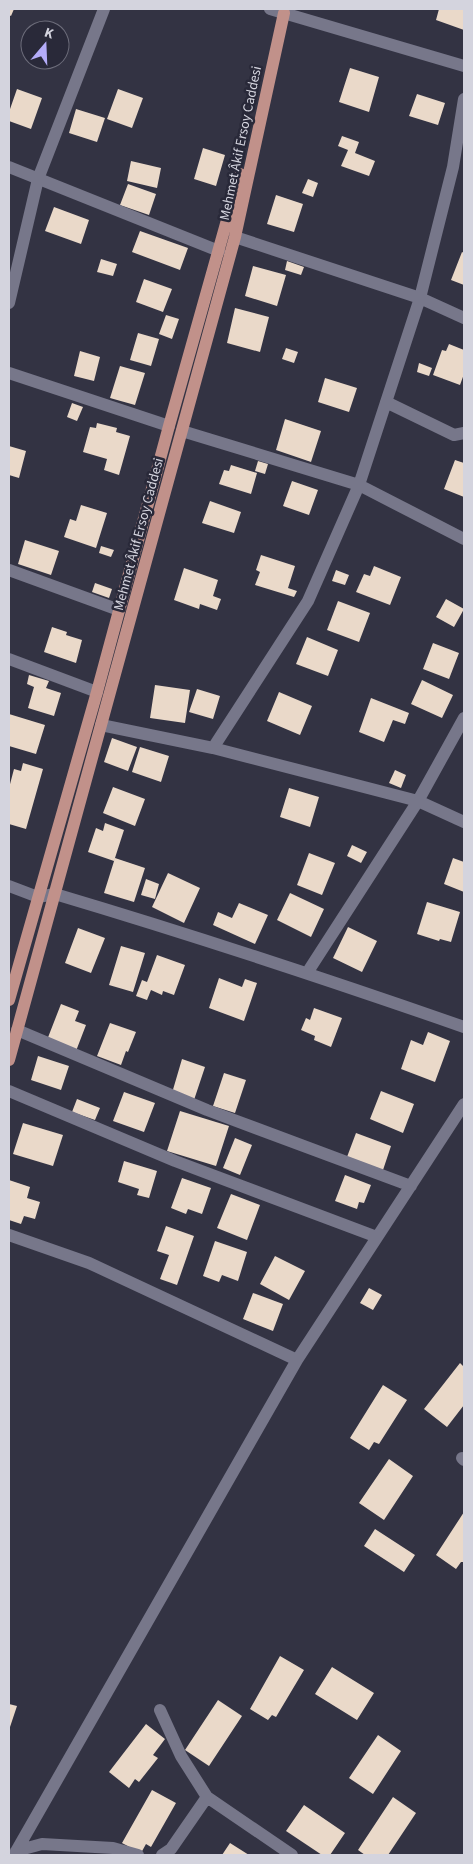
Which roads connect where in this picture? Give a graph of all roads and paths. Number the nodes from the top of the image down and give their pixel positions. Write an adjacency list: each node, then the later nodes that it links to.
1 (104, 9): 8 (street)
2 (270, 9): 3 (street)
3 (284, 11): 4 (street); 9 (main road, Mehmet Âkif Ersoy Caddesi); 10 (main road, Mehmet Âkif Ersoy Caddesi)
4 (464, 66)
5 (464, 99): 6 (street)
6 (461, 140): 11 (street)
7 (9, 167): 8 (street)
8 (38, 179): 10 (street); 12 (street)
9 (234, 237): 11 (street); 17 (main road, Mehmet Âkif Ersoy Caddesi)
10 (219, 251): 16 (main road, Mehmet Âkif Ersoy Caddesi)
11 (420, 298): 13 (street); 15 (street)
12 (9, 303)
13 (464, 318)
14 (9, 373): 16 (street)
15 (386, 402): 18 (street); 19 (street)
16 (169, 426): 22 (main road, Mehmet Âkif Ersoy Caddesi)
17 (182, 431): 19 (street); 26 (main road, Mehmet Âkif Ersoy Caddesi)
18 (464, 432)
19 (359, 485): 20 (street); 27 (street)
20 (464, 539)
21 (9, 570): 22 (street)
22 (119, 610): 24 (main road, Mehmet Âkif Ersoy Caddesi)
23 (9, 658): 24 (street)
24 (97, 692): 32 (main road, Mehmet Âkif Ersoy Caddesi)
25 (464, 718): 28 (street)
26 (101, 725): 27 (street); 31 (main road, Mehmet Âkif Ersoy Caddesi)
27 (213, 748): 28 (street)
28 (418, 801): 29 (street); 33 (street)
29 (464, 822)
30 (9, 886): 32 (street)
31 (55, 894): 32 (street); 33 (street); 36 (main road, Mehmet Âkif Ersoy Caddesi)
32 (38, 896): 34 (main road, Mehmet Âkif Ersoy Caddesi)
33 (307, 973): 35 (street)
34 (9, 1000)
35 (464, 1027)
36 (17, 1030): 37 (main road, Mehmet Âkif Ersoy Caddesi); 40 (street)
37 (9, 1060)
38 (9, 1091): 42 (street)
39 (464, 1104): 40 (street)
40 (410, 1186): 42 (street)
41 (9, 1235): 43 (street)
42 (377, 1237): 43 (street)
43 (296, 1360): 46 (street)
44 (160, 1710): 45 (street)
45 (207, 1797): 48 (street); 49 (street)
46 (15, 1853): 47 (street)
47 (138, 1855)
48 (162, 1855)
49 (292, 1855)

